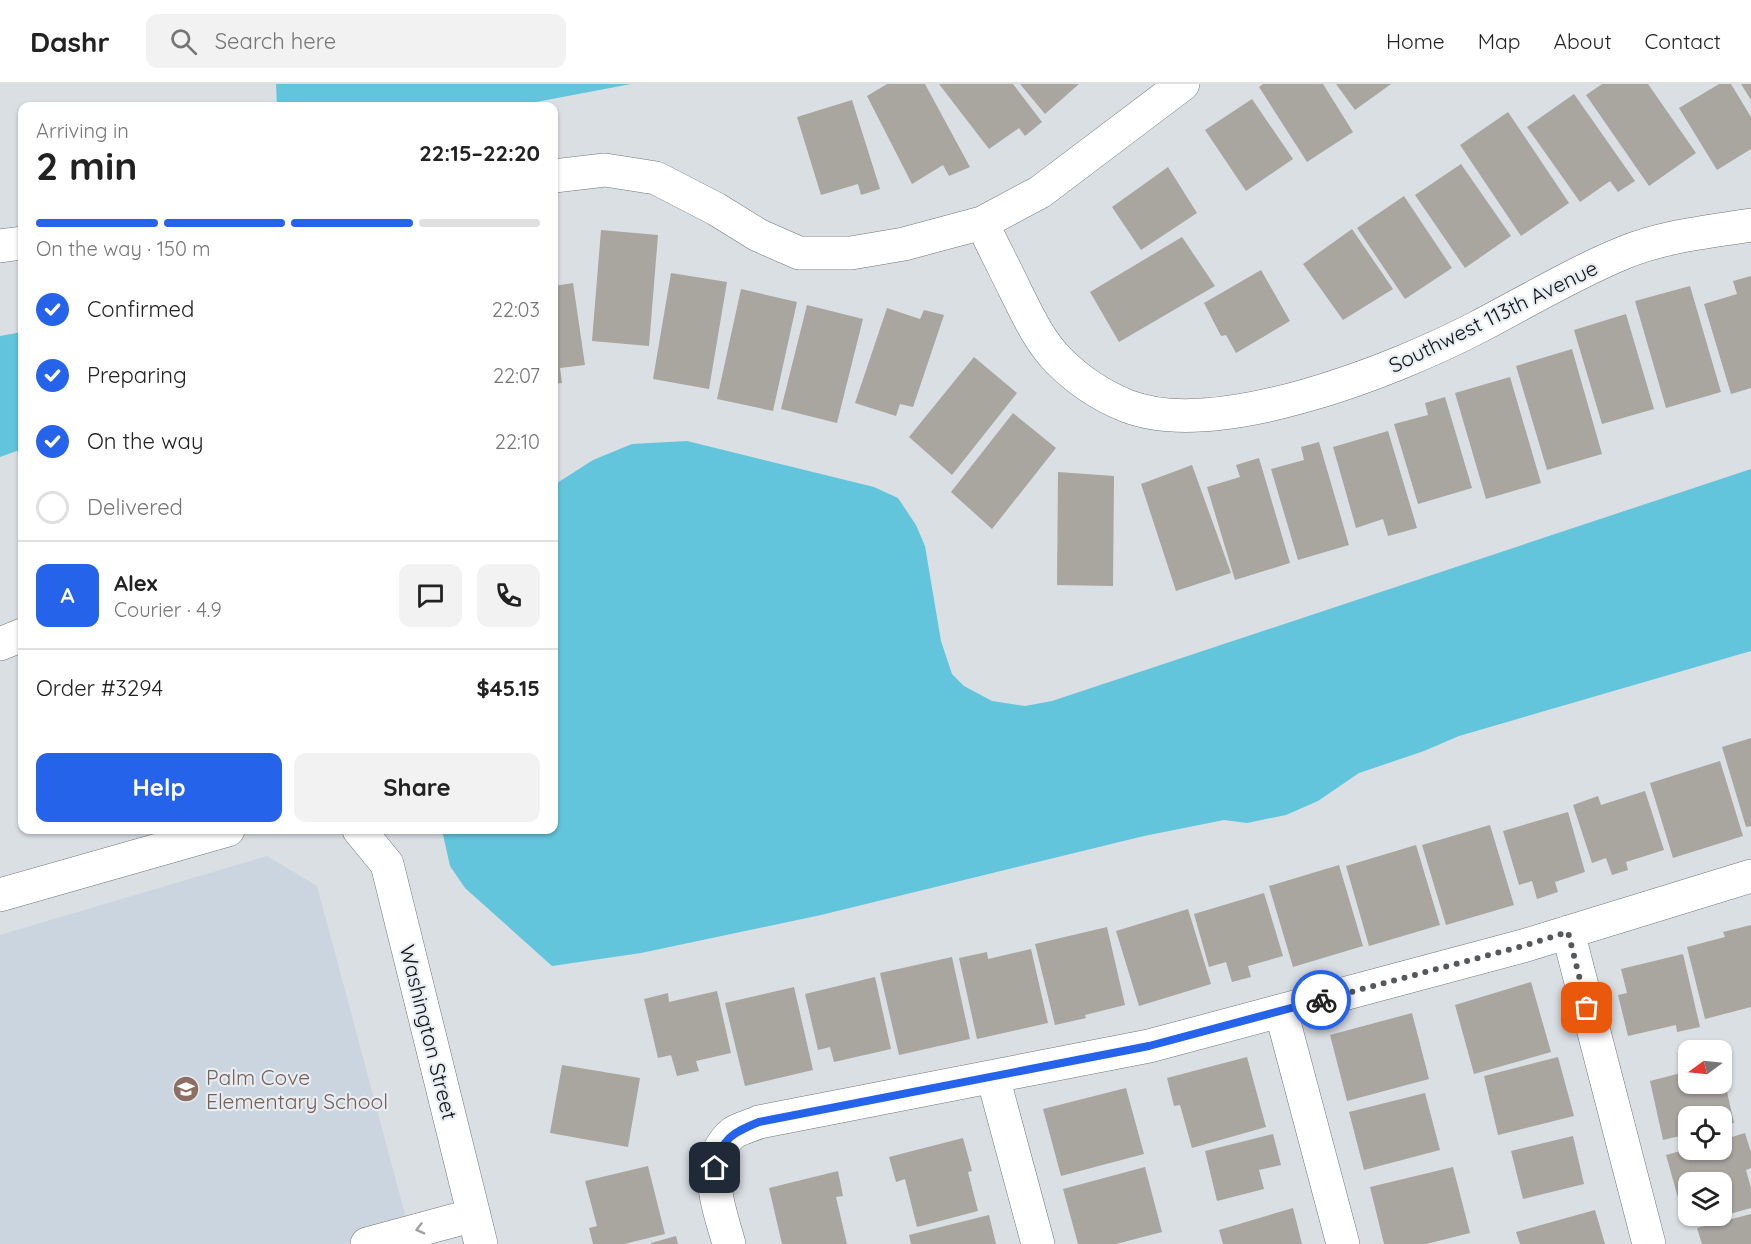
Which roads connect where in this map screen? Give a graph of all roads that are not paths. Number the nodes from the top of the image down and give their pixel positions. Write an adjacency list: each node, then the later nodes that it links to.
1 (1183, 84): 3 (street)
2 (558, 176): 3 (street)
3 (982, 224): 4 (street, Southwest 113th Avenue)
4 (1751, 225)
5 (18, 244): 6 (street)
6 (0, 246)
7 (18, 637): 8 (street)
8 (0, 644)
9 (214, 834): 12 (street)
10 (362, 834): 16 (street, Washington Street)
11 (1751, 876): 13 (street)
12 (0, 895)
13 (1568, 932): 14 (street); 21 (street)
14 (1281, 1011): 15 (street); 20 (street)
15 (993, 1077): 18 (street); 19 (street)
16 (478, 1229): 17 (street, one-way to 17)
17 (367, 1244)
18 (729, 1244)
19 (1038, 1244)
20 (1343, 1244)
21 (1649, 1244)

